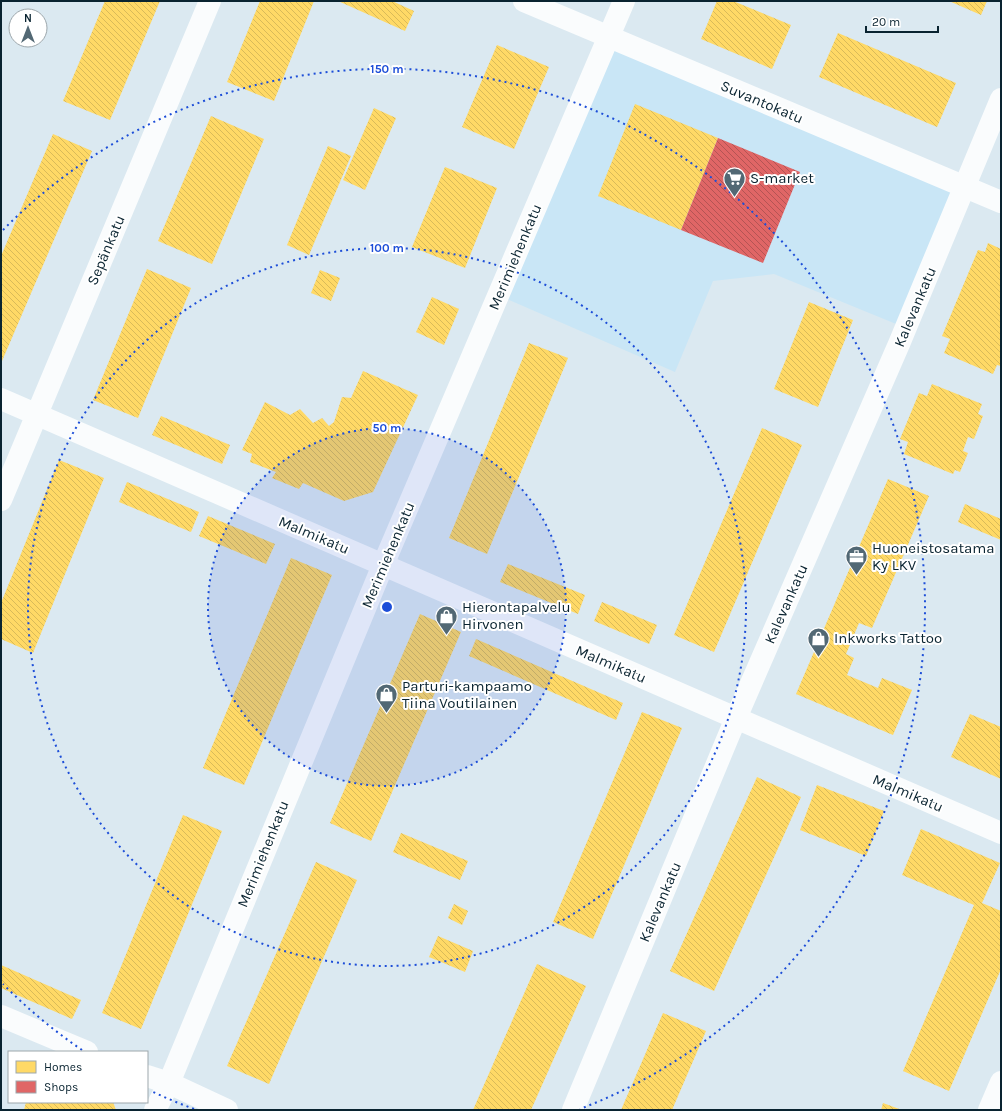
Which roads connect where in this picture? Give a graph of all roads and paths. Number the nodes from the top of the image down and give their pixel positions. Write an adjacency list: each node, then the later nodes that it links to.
1 (210, 1): 9 (street, Sepänkatu)
2 (524, 1): 4 (street, Suvantokatu)
3 (624, 1): 4 (street, Merimiehenkatu)
4 (609, 38): 6 (street, Suvantokatu); 11 (street, Merimiehenkatu)
5 (1001, 99): 6 (street, Kalevankatu)
6 (965, 187): 7 (street, Suvantokatu); 12 (street, Kalevankatu)
7 (1001, 202)
8 (1, 399): 9 (street, Malmikatu)
9 (37, 415): 10 (street, Sepänkatu); 11 (street, Malmikatu)
10 (1, 500)
11 (383, 565): 12 (street, Malmikatu); 18 (street, Merimiehenkatu)
12 (736, 718): 13 (street, Malmikatu); 21 (street, Kalevankatu)
13 (1001, 833)
14 (1, 1016): 15 (street)
15 (85, 1051)
16 (148, 1076): 18 (street)
17 (1001, 1082): 22 (street)
18 (169, 1084): 19 (street, Merimiehenkatu); 20 (street)
19 (155, 1110)
20 (227, 1110)
21 (573, 1110)
22 (989, 1110)

